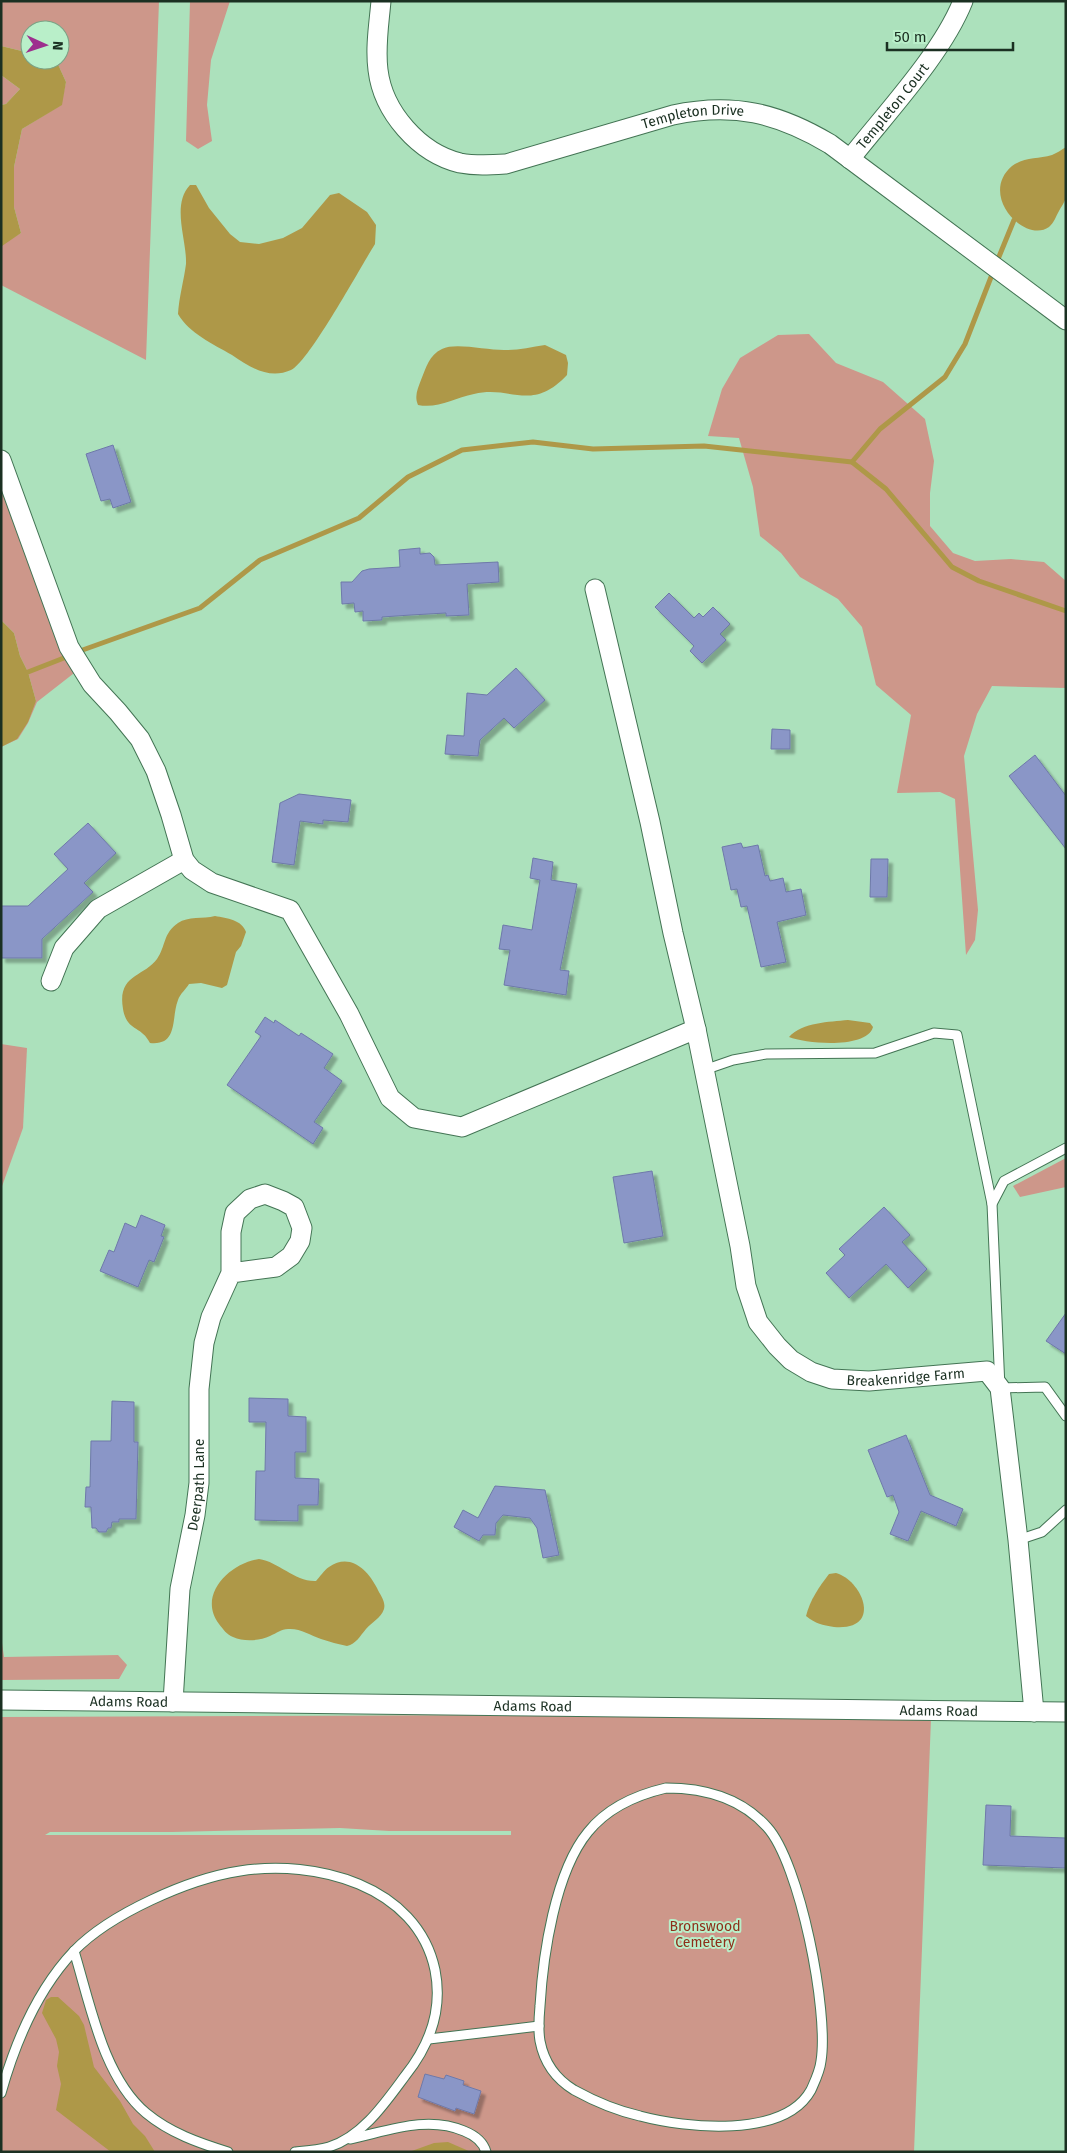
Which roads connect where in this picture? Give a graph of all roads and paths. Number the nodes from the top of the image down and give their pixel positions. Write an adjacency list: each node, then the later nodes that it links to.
1 (381, 1): 3 (street, Templeton Drive)
2 (963, 1): 3 (street, Templeton Court)
3 (850, 159): 4 (street, Templeton Drive)
4 (1066, 320)
5 (1, 460): 7 (street)
6 (595, 589): 9 (street, Breakenridge Farm)
7 (184, 860): 8 (street); 9 (street)
8 (50, 981)
9 (696, 1029): 10 (street, Breakenridge Farm)
10 (704, 1070): 12 (lane); 14 (street, Breakenridge Farm)
11 (1066, 1148): 12 (lane)
12 (992, 1204): 14 (lane)
13 (231, 1272): 13 (street, Deerpath Lane); 19 (street, Deerpath Lane)
14 (1000, 1388): 15 (lane); 17 (street)
15 (1066, 1416)
16 (1066, 1510): 17 (lane)
17 (1018, 1540): 20 (street)
18 (1, 1700): 19 (street, Adams Road)
19 (173, 1702): 20 (street, Adams Road)
20 (1034, 1712): 21 (street, Adams Road)
21 (1066, 1712)
22 (74, 1951): 24 (lane); 25 (lane); 29 (lane)
23 (539, 2026): 23 (lane); 24 (lane)
24 (429, 2039): 26 (lane)
25 (1, 2093)
26 (345, 2140): 27 (lane); 28 (lane)
27 (329, 2150): 30 (lane)
28 (486, 2151)
29 (228, 2152)
30 (296, 2152)

